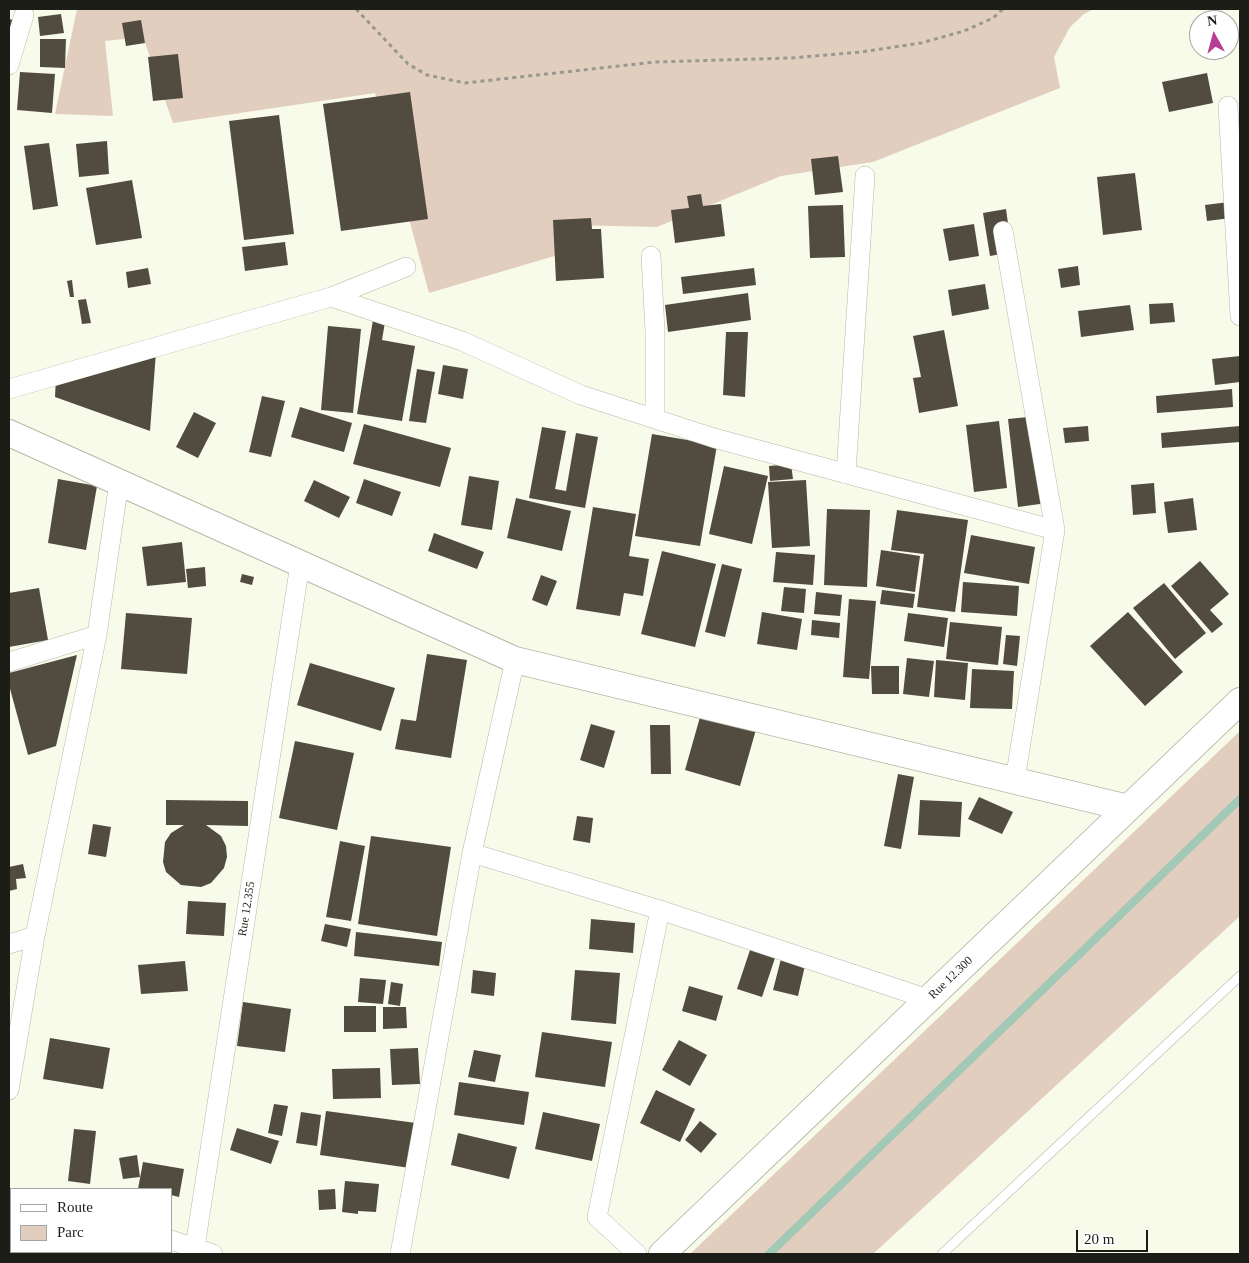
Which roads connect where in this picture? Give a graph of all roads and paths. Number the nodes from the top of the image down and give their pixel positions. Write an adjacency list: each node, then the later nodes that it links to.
1 (356, 9): 2 (path)
2 (1003, 9)
3 (24, 15): 4 (street)
4 (9, 65)
5 (1228, 106): 11 (street)
6 (865, 176): 15 (street)
7 (1003, 231): 17 (street)
8 (651, 256): 13 (street)
9 (406, 267): 10 (street)
10 (331, 297): 12 (street); 13 (street)
11 (1240, 316)
12 (9, 388)
13 (655, 418): 15 (street)
14 (9, 433): 16 (street)
15 (846, 474): 17 (street)
16 (118, 482): 18 (street); 19 (street)
17 (1055, 530): 23 (street)
18 (300, 564): 20 (street); 33 (street, Rue 12.355)
19 (97, 635): 21 (street); 27 (street)
20 (515, 660): 23 (street); 25 (street)
21 (9, 662)
22 (1240, 701): 24 (street, Rue 12.300)
23 (1015, 780): 24 (street)
24 (1128, 808): 30 (street, Rue 12.300)
25 (472, 853): 26 (street); 35 (street)
26 (660, 910): 30 (street); 36 (street)
27 (35, 936): 28 (street); 31 (street)
28 (9, 944)
29 (1240, 976): 38 (lane)
30 (928, 999): 37 (street, Rue 12.300)
31 (9, 1090)
32 (172, 1240): 33 (street)
33 (196, 1251): 34 (street)
34 (212, 1254)
35 (400, 1254)
36 (637, 1254)
37 (662, 1254)
38 (942, 1254)

